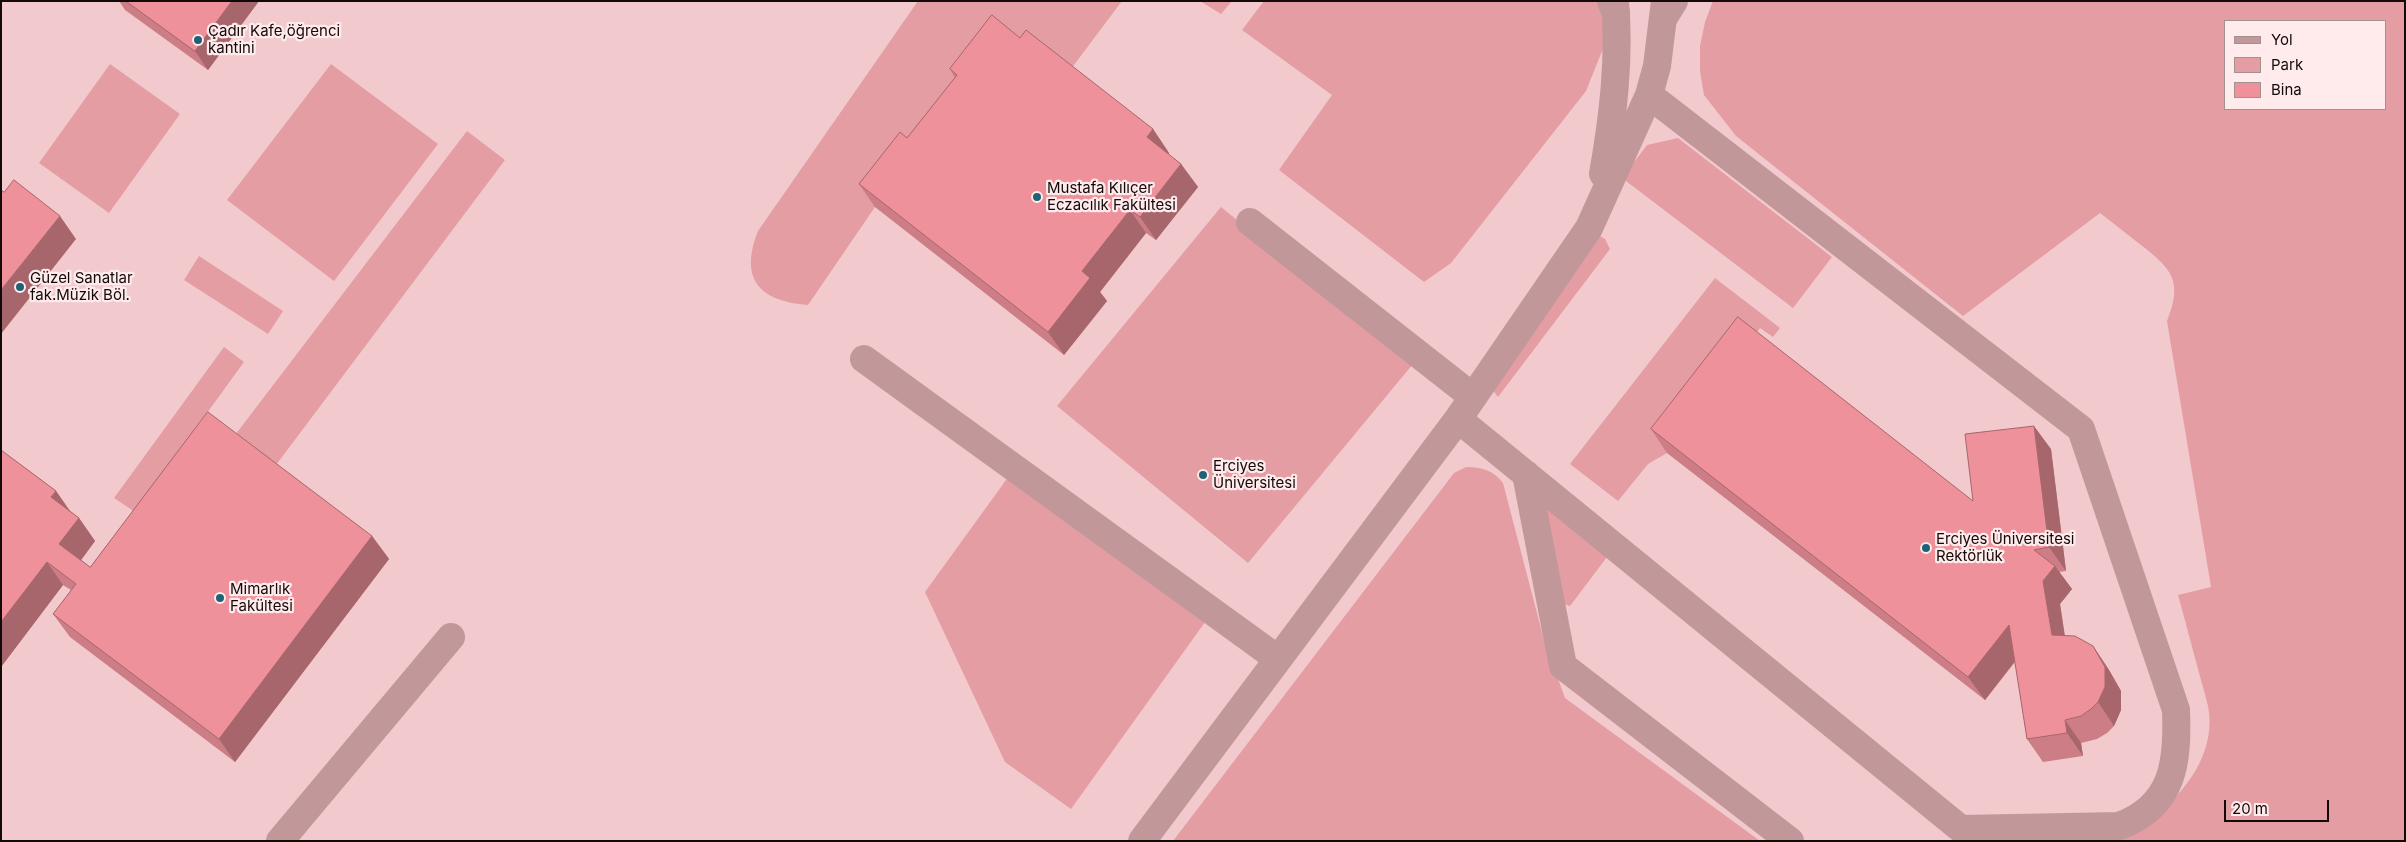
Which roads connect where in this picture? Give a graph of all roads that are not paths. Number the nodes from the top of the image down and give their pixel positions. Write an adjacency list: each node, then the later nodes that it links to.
1 (1614, 5): 5 (street)
2 (1668, 6): 3 (street)
3 (1649, 95): 5 (street); 9 (street)
4 (1250, 222): 7 (street)
5 (1588, 228): 7 (street)
6 (864, 359): 11 (street)
7 (1473, 397): 8 (street)
8 (1458, 419): 9 (street); 11 (street)
9 (1526, 474): 14 (street)
10 (451, 637): 12 (street)
11 (1278, 659): 13 (street)
12 (280, 841)
13 (1142, 841)
14 (1790, 841)

